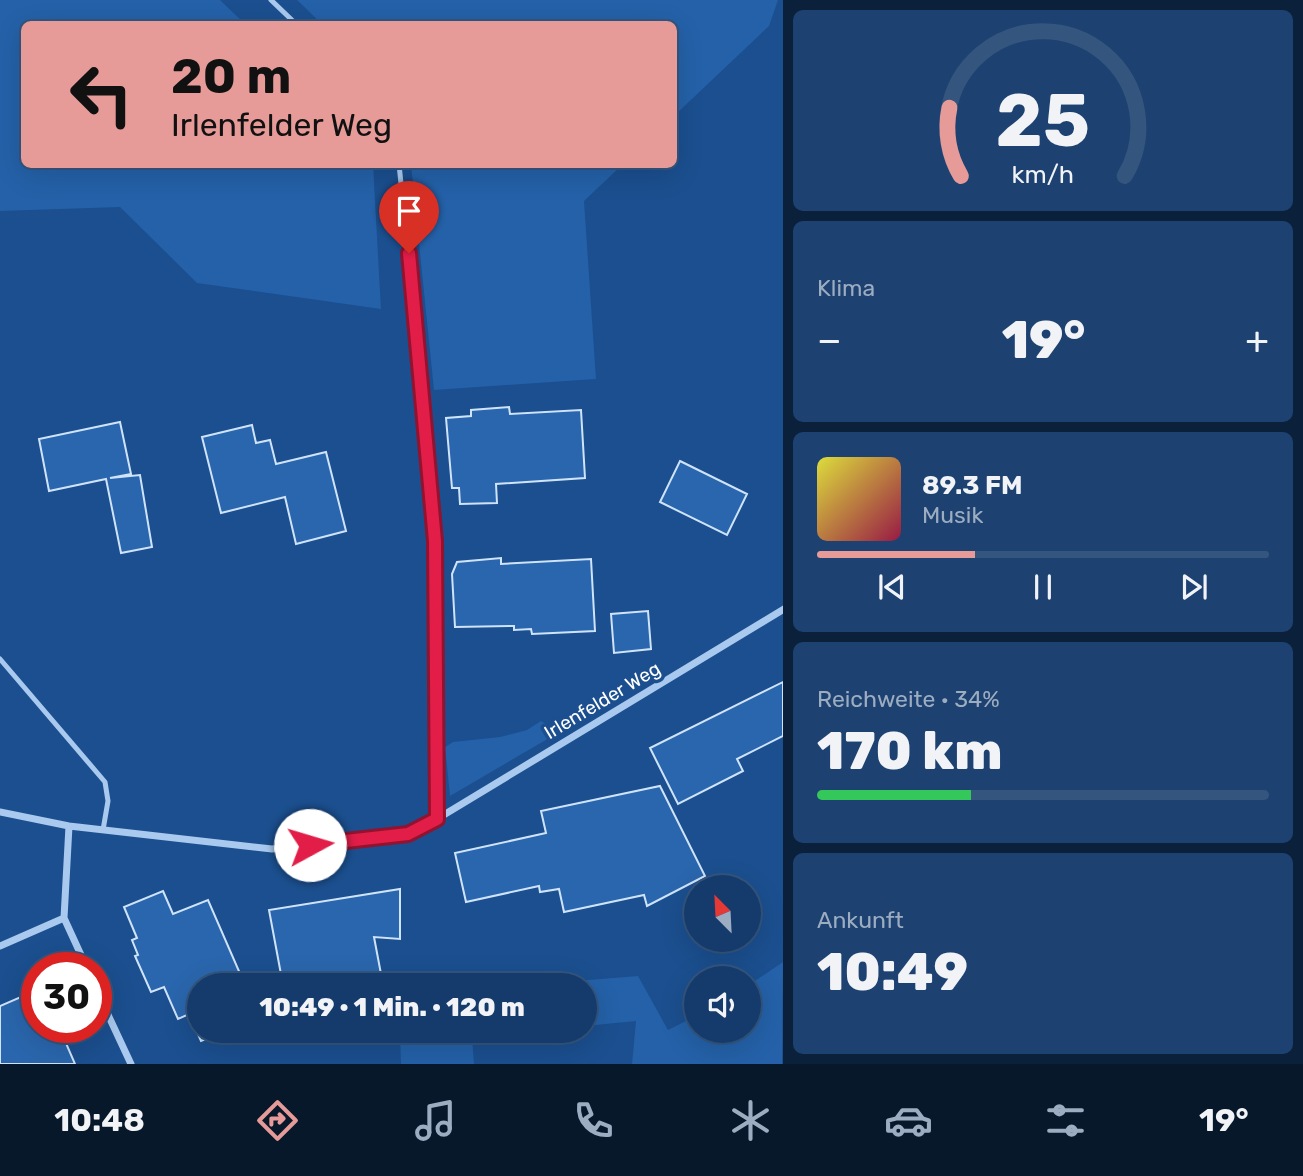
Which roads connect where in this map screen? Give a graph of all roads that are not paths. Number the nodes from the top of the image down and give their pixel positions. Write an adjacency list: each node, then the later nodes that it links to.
1 (271, 0): 2 (lane)
2 (293, 21)
3 (399, 168): 4 (lane)
4 (422, 391): 8 (street)
5 (783, 609): 8 (street, Irlenfelder Weg)
6 (0, 659): 10 (lane)
7 (0, 812): 9 (street, Irlenfelder Weg)
8 (437, 819): 10 (street, Irlenfelder Weg)
9 (69, 826): 10 (street, Irlenfelder Weg); 11 (street)
10 (103, 830)
11 (64, 918): 12 (street); 13 (street)
12 (0, 946)
13 (80, 952)
14 (112, 1023): 15 (street)
15 (131, 1064)

